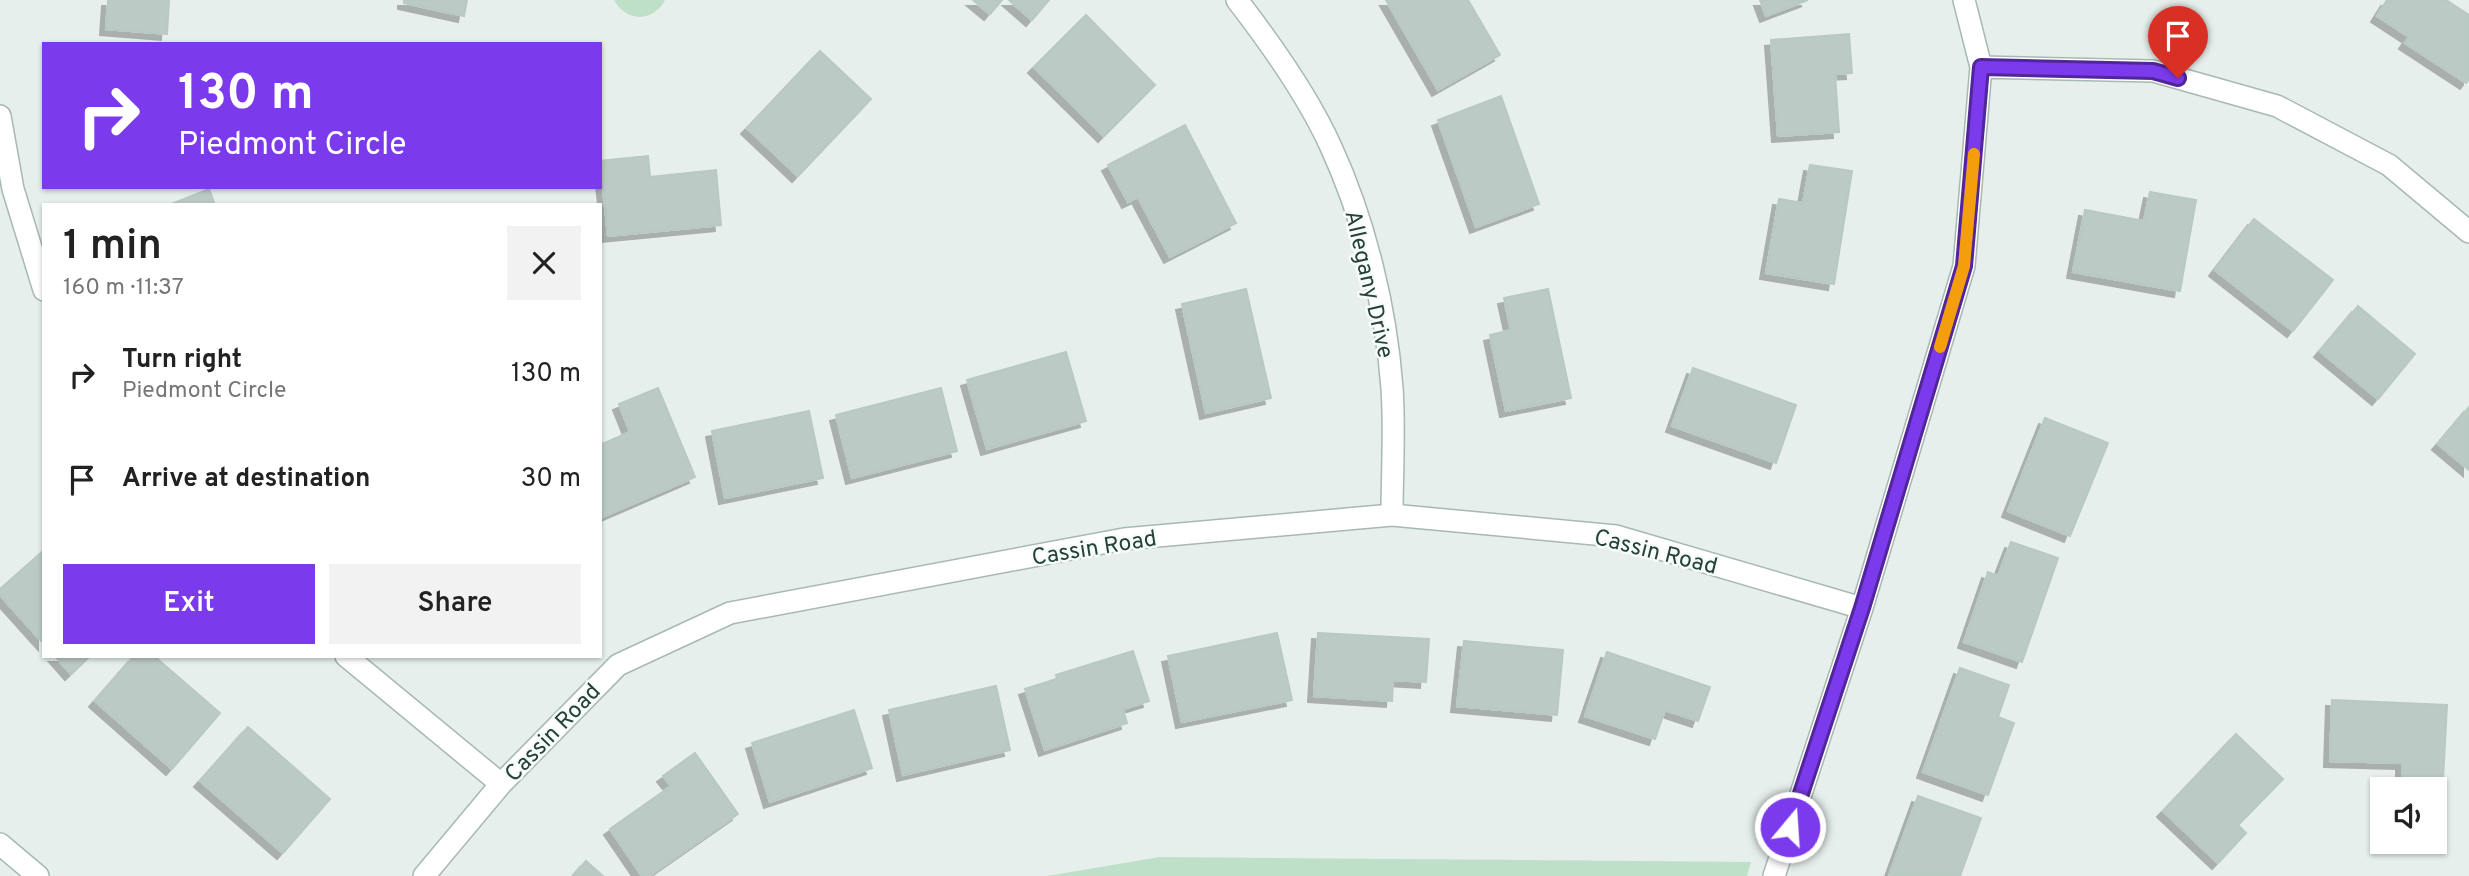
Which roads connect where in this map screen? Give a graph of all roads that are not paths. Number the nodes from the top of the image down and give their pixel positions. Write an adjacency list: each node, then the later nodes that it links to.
1 (1237, 0): 7 (street, Allegany Drive)
2 (1964, 0): 3 (street)
3 (1981, 67): 5 (street); 8 (street)
4 (0, 116): 6 (street)
5 (2469, 232)
6 (42, 283)
7 (1392, 515): 8 (street, Cassin Road); 10 (street, Cassin Road)
8 (1862, 608): 14 (street)
9 (348, 658): 10 (street)
10 (501, 784): 13 (street, Cassin Road)
11 (0, 844): 12 (street)
12 (38, 876)
13 (424, 876)
14 (1774, 876)

